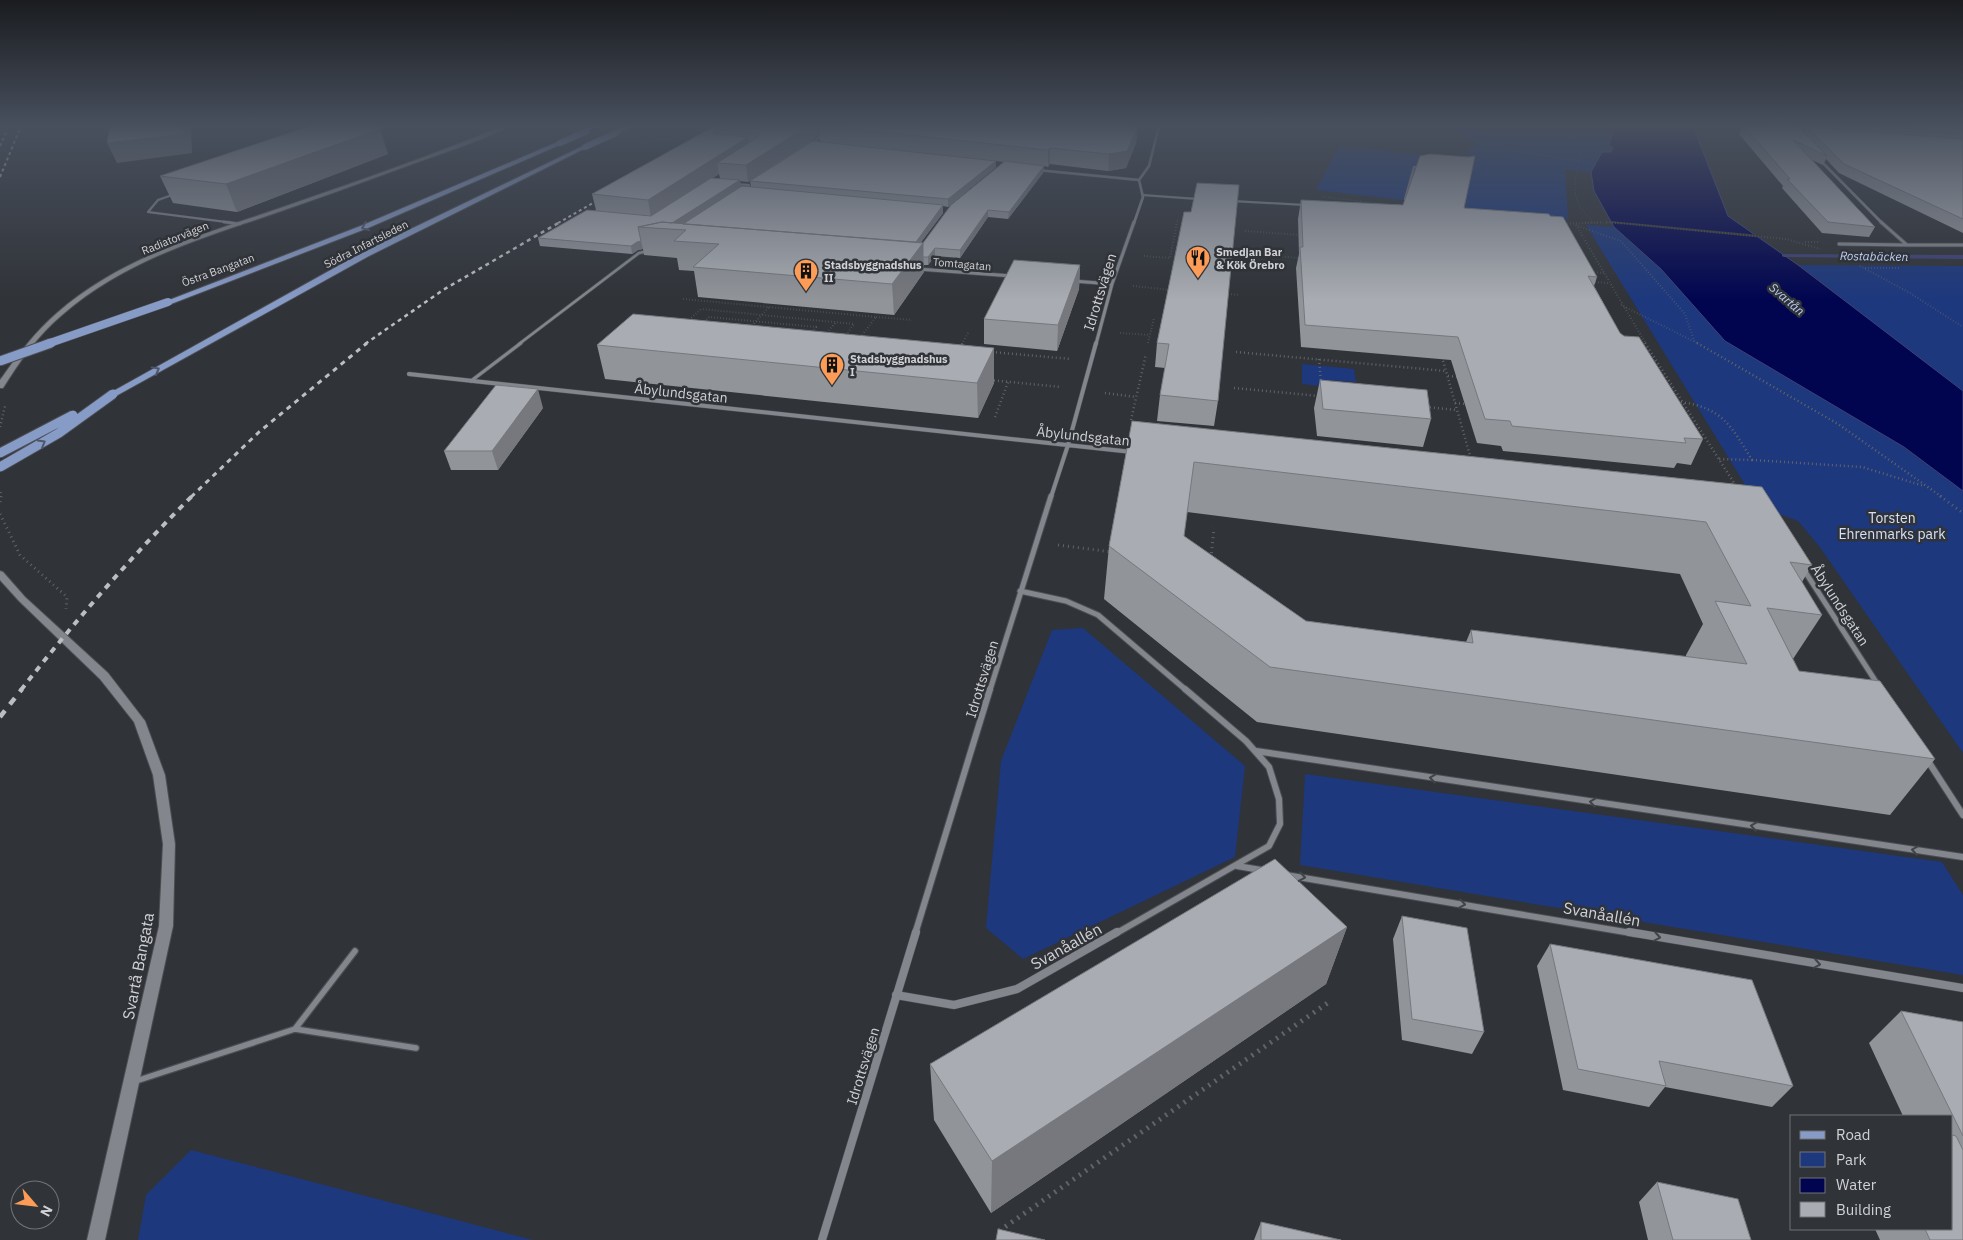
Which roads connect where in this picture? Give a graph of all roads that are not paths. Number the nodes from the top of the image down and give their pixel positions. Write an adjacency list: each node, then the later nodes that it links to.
1 (352, 184): 17 (street, Radiatorvägen)
2 (467, 184): 22 (main road, Östra Bangatan, one-way to 22, bridge)
3 (508, 184): 32 (main road, Södra Infartsleden, one-way to 3, bridge)
4 (730, 184): 9 (lane)
5 (752, 184): 9 (street)
6 (1140, 184): 12 (street, Idrottsvägen)
7 (1410, 184): 16 (lane)
8 (1843, 184): 19 (street)
9 (749, 186): 10 (street)
10 (742, 190)
11 (174, 194): 17 (lane)
12 (1142, 195): 13 (lane); 26 (street, Idrottsvägen)
13 (1202, 199)
14 (1229, 200): 15 (lane)
15 (1312, 206)
16 (1404, 206)
17 (240, 224): 31 (street, Radiatorvägen)
18 (1839, 244): 19 (street)
19 (1907, 245): 20 (street)
20 (1963, 245)
21 (649, 251): 30 (lane)
22 (302, 252): 27 (main road); 28 (main road, Östra Bangatan, bridge)
23 (916, 269): 24 (street, Tomtagatan)
24 (1017, 277)
25 (1068, 281): 26 (street)
26 (1112, 284): 33 (street, Idrottsvägen)
27 (0, 354)
28 (0, 361)
29 (409, 374): 30 (street, Åbylundsgatan)
30 (471, 381): 33 (street, Åbylundsgatan)
31 (0, 386)
32 (113, 394): 35 (main road, bridge); 36 (main road, one-way to 32, bridge)
33 (1068, 444): 34 (street, Åbylundsgatan); 39 (street, Idrottsvägen)
34 (1139, 452)
35 (0, 453)
36 (0, 468)
37 (1799, 563): 40 (street, Åbylundsgatan)
38 (0, 574): 53 (street, Svartå Bangata)
39 (1020, 591): 41 (street, Svanåallén); 50 (street, Idrottsvägen)
40 (1882, 691)
41 (1256, 751): 44 (street, one-way to 41); 45 (street, Svanåallén)
42 (1925, 756): 43 (street)
43 (1963, 815)
44 (1963, 857)
45 (1237, 866): 46 (street); 50 (street, Svanåallén)
46 (1272, 872)
47 (1281, 874): 49 (street, Svanåallén, one-way to 49)
48 (355, 951): 51 (lane)
49 (1963, 988)
50 (896, 995): 55 (street, Idrottsvägen)
51 (295, 1029): 52 (lane); 53 (lane)
52 (416, 1048)
53 (131, 1082): 54 (street, Svartå Bangata)
54 (96, 1240)
55 (822, 1240)

